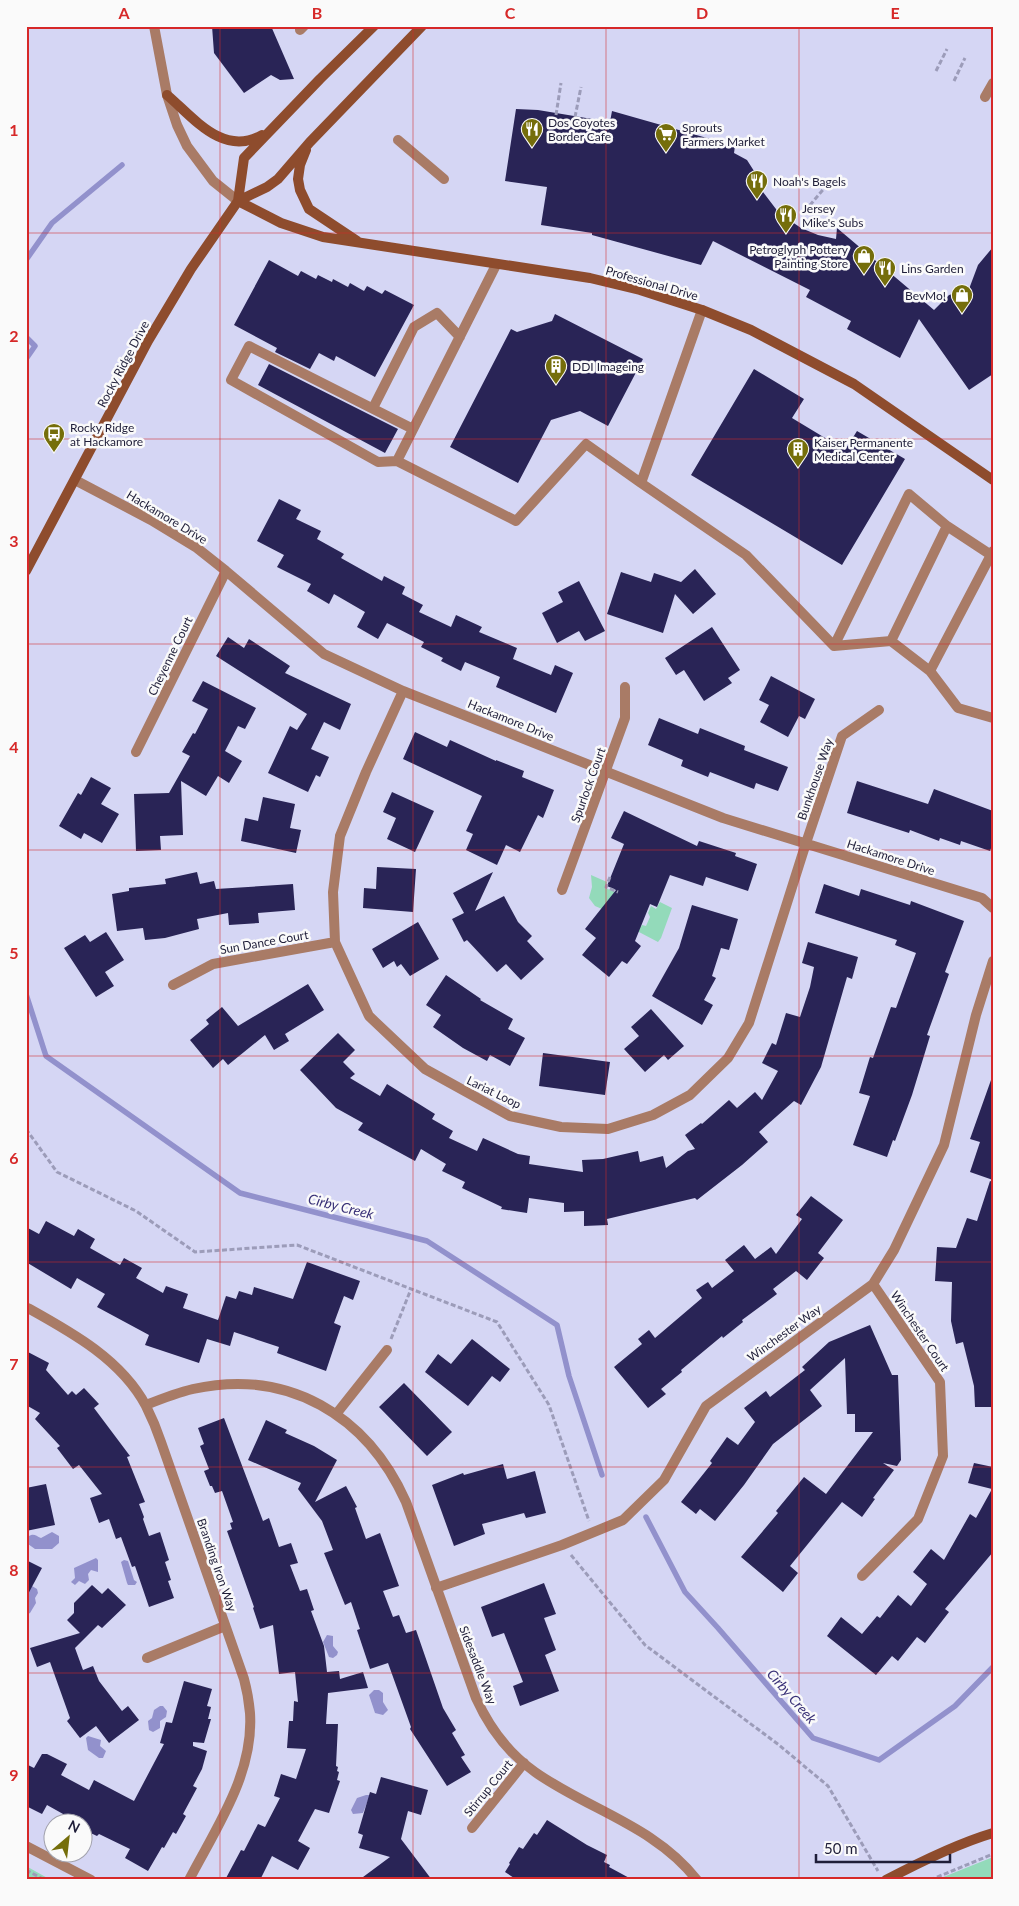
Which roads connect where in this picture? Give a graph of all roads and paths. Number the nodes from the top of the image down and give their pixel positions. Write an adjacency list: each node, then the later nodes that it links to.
1 (154, 26): 13 (street)
2 (300, 26): 3 (street)
3 (304, 26)
4 (374, 26): 17 (main road, Rocky Ridge Drive)
5 (422, 26): 19 (main road, Rocky Ridge Drive)
6 (948, 49): 8 (path)
7 (965, 58): 9 (path)
8 (936, 71)
9 (954, 80)
10 (560, 83): 15 (path)
11 (993, 83): 14 (street)
12 (581, 87): 16 (path)
13 (167, 95): 17 (main road); 22 (street)
14 (985, 97)
15 (556, 114)
16 (575, 117)
17 (272, 129): 22 (main road, Rocky Ridge Drive)
18 (398, 140): 20 (street)
19 (310, 142): 22 (main road, Rocky Ridge Drive); 24 (main road)
20 (444, 179)
21 (827, 185): 23 (path)
22 (238, 201): 24 (main road, Professional Drive); 31 (main road, Rocky Ridge Drive)
23 (806, 211)
24 (360, 243): 25 (main road, Professional Drive)
25 (496, 265): 26 (main road, Professional Drive); 27 (street)
26 (702, 310): 32 (main road, Professional Drive); 33 (street)
27 (460, 337): 28 (street); 29 (street)
28 (372, 408): 29 (street); 30 (street)
29 (413, 429): 30 (street)
30 (396, 461): 33 (street)
31 (75, 480): 36 (street, Hackamore Drive); 37 (main road, Rocky Ridge Drive)
32 (993, 480)
33 (641, 483): 39 (street)
34 (947, 526): 35 (street); 38 (street); 39 (street)
35 (992, 553): 40 (street)
36 (226, 570): 42 (street, Hackamore Drive); 45 (street, Cheyenne Court)
37 (26, 571)
38 (891, 641): 39 (street); 40 (street)
39 (834, 646)
40 (930, 670): 44 (street)
41 (625, 687): 46 (street, Spurlock Court)
42 (403, 691): 46 (street, Hackamore Drive); 52 (street, Lariat Loop)
43 (879, 710): 47 (street, Bunkhouse Way)
44 (993, 718)
45 (136, 752)
46 (607, 772): 47 (street, Hackamore Drive); 49 (street, Spurlock Court)
47 (806, 843): 51 (street, Hackamore Drive); 52 (street, Lariat Loop)
48 (610, 876): 50 (path)
49 (562, 890)
50 (618, 892)
51 (993, 908)
52 (335, 942): 54 (street, Sun Dance Court)
53 (993, 961): 56 (street, Winchester Way)
54 (173, 985)
55 (26, 1129): 57 (path)
56 (873, 1284): 62 (street, Winchester Way); 64 (street, Winchester Court)
57 (411, 1289): 59 (path); 62 (path)
58 (26, 1307): 60 (street, Branding Iron Way)
59 (387, 1350): 61 (street)
60 (146, 1405): 61 (street, Sidesaddle Way); 66 (street, Branding Iron Way)
61 (337, 1414): 65 (street, Sidesaddle Way)
62 (593, 1533): 63 (street, Winchester Way)
63 (562, 1545): 65 (street, Winchester Way); 74 (path)
64 (862, 1576)
65 (436, 1588): 68 (street, Sidesaddle Way)
66 (225, 1626): 67 (street); 78 (street, Branding Iron Way)
67 (147, 1658)
68 (524, 1763): 69 (street, Stirrup Court); 79 (street, Sidesaddle Way)
69 (472, 1828)
70 (993, 1833): 80 (main road)
71 (26, 1846): 77 (street)
72 (993, 1854): 81 (path)
73 (26, 1870): 75 (path)
74 (878, 1871)
75 (40, 1878): 76 (path)
76 (45, 1880)
77 (91, 1880)
78 (189, 1880)
79 (697, 1880)
80 (886, 1880)
81 (930, 1880)

